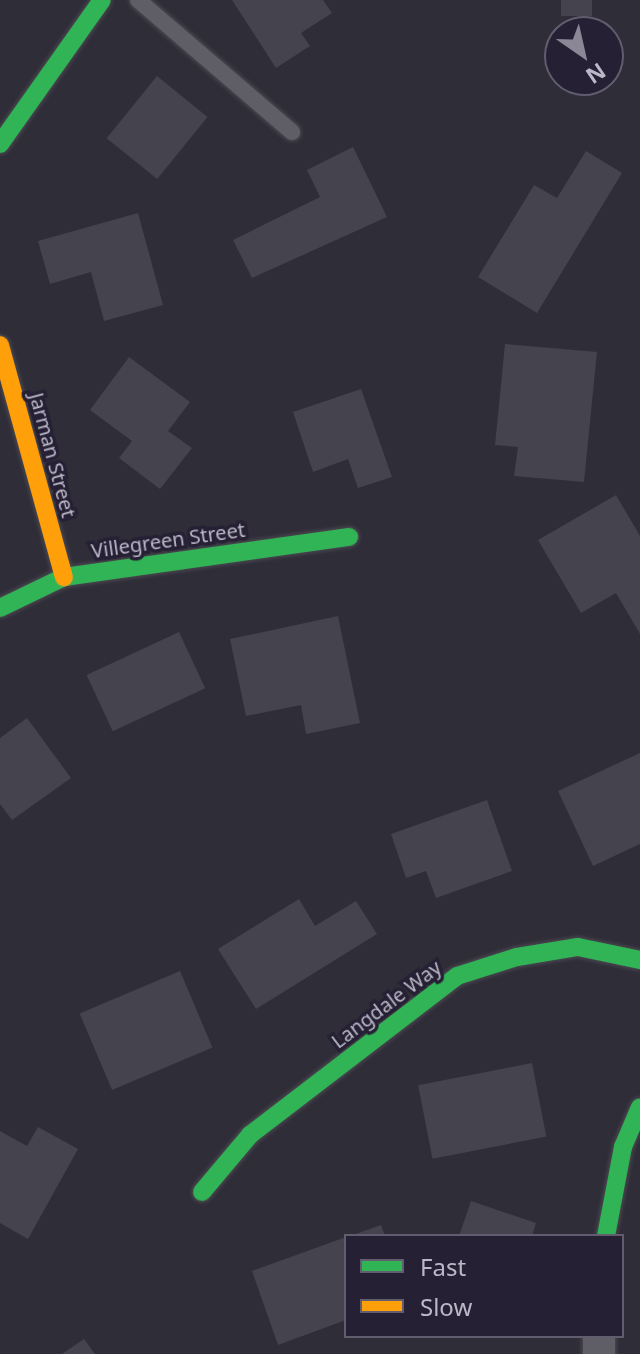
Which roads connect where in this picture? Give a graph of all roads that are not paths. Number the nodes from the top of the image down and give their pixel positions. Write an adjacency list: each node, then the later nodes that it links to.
1 (102, 0): 4 (street)
2 (138, 0): 3 (lane)
3 (292, 132)
4 (0, 144)
5 (0, 345): 7 (street, Jarman Street)
6 (349, 537): 7 (street, Villegreen Street)
7 (64, 577): 8 (street, Villegreen Street)
8 (0, 608)
9 (640, 960): 11 (street, Langdale Way)
10 (640, 1107): 12 (street)
11 (202, 1192)
12 (606, 1234)

